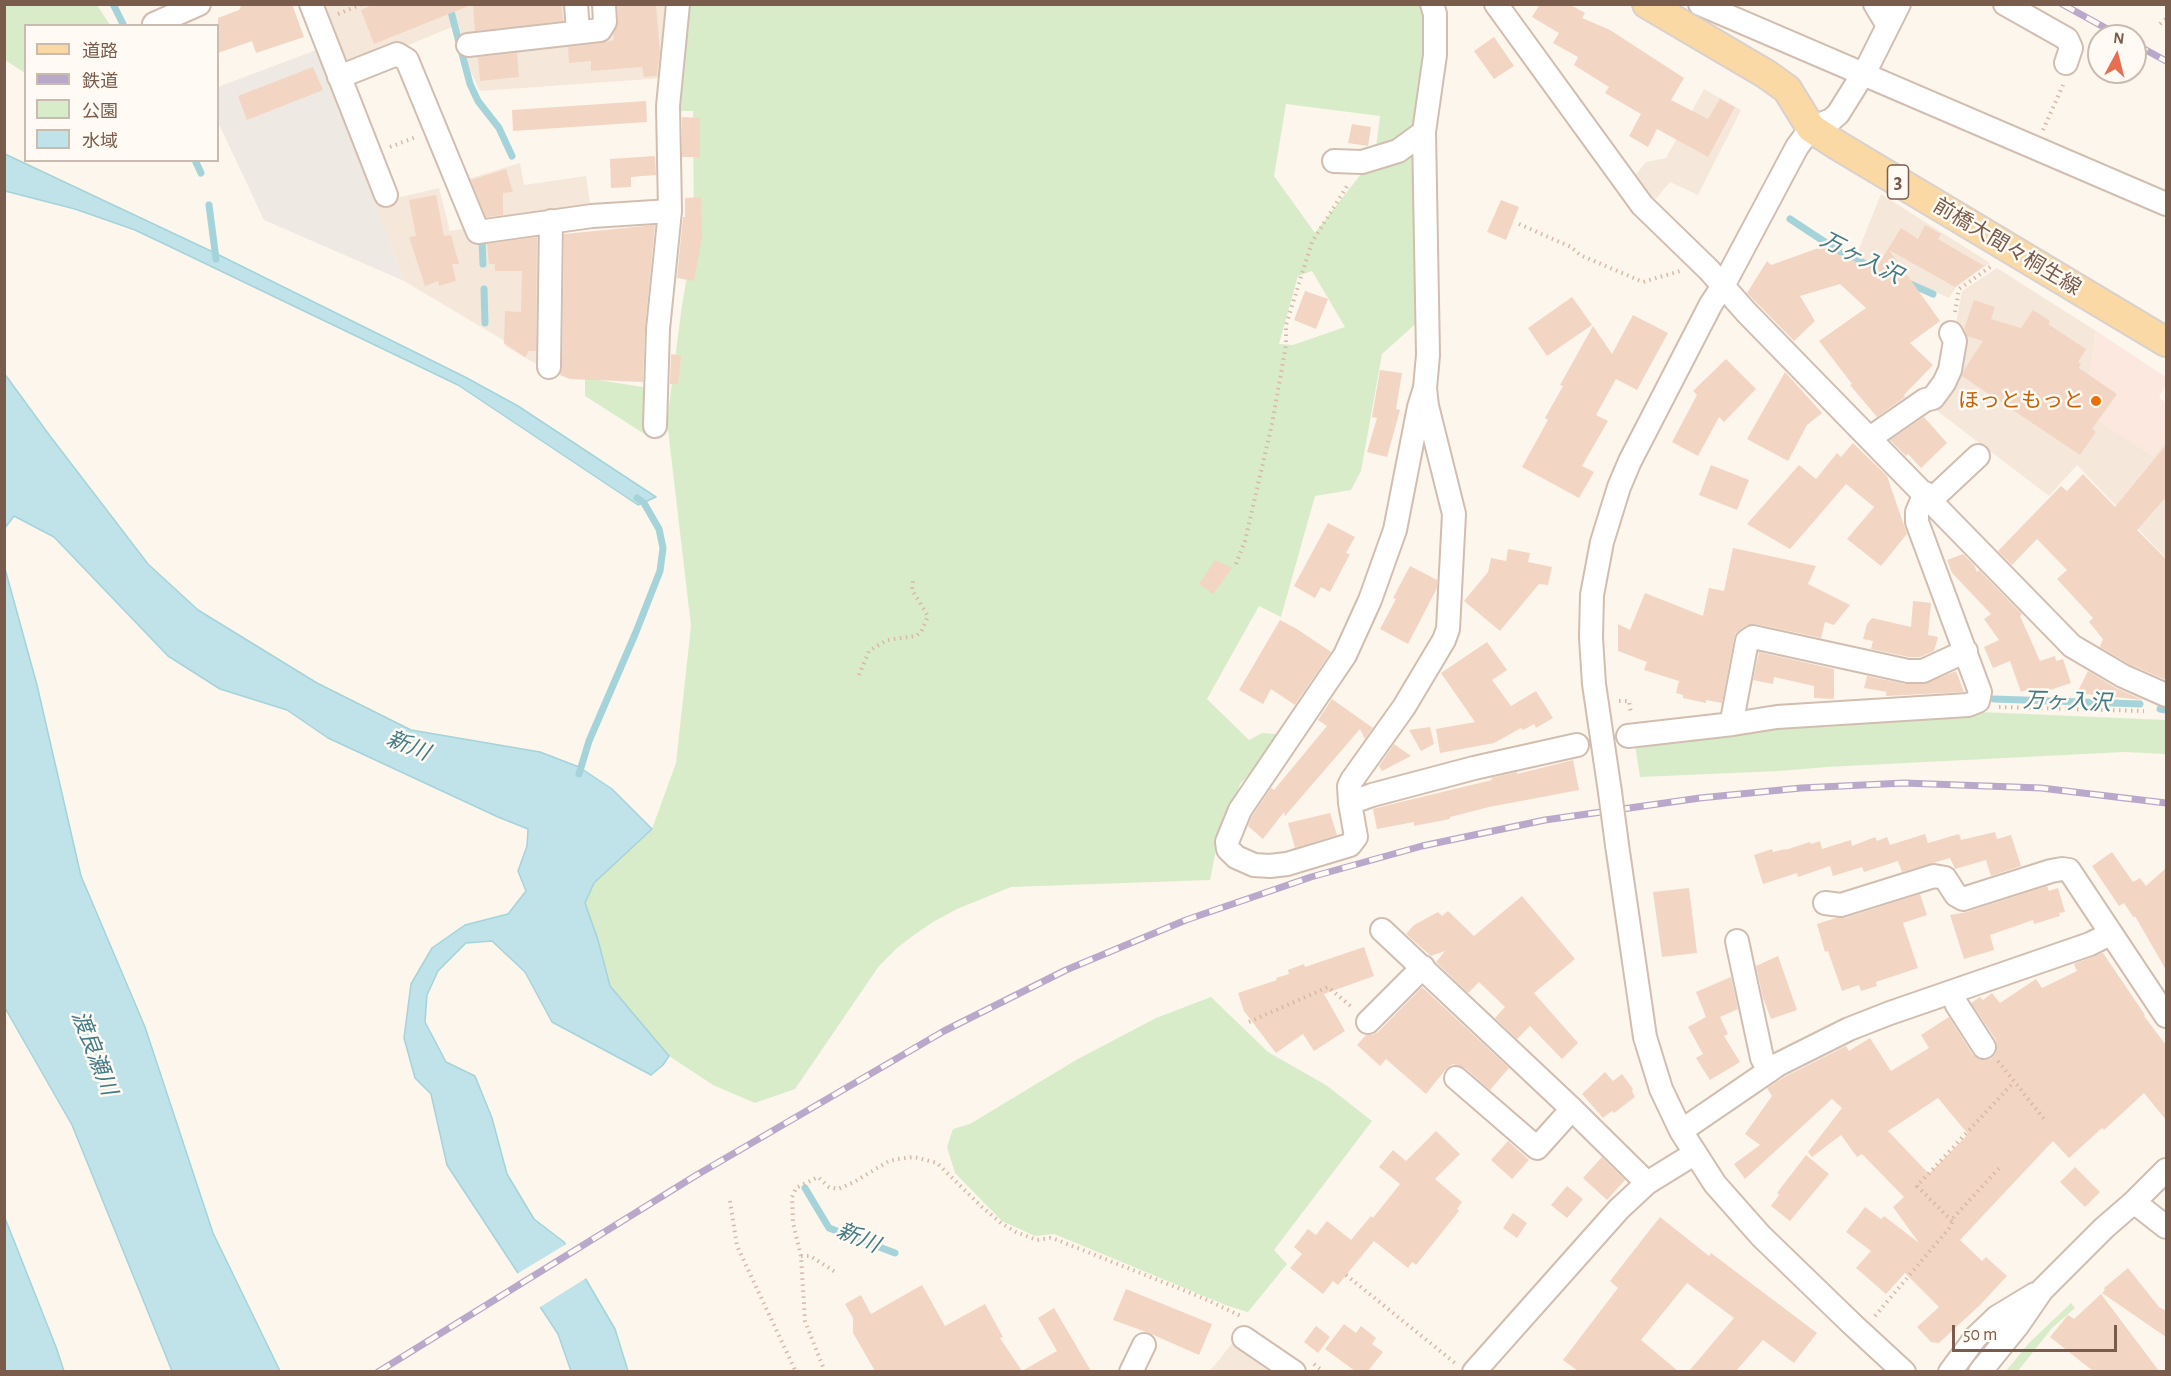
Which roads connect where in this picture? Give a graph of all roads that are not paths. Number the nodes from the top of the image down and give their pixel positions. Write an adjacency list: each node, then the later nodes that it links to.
1 (199, 4): 13 (street)
2 (311, 4): 19 (street)
3 (576, 4): 15 (street)
4 (604, 4): 15 (street)
5 (678, 4): 25 (street)
6 (1432, 4): 21 (street)
7 (1496, 4): 27 (street)
8 (1647, 4): 20 (main road, 前橋大間々桐生線 / 3)
9 (1700, 4): 18 (street)
10 (1875, 4): 14 (street)
11 (1899, 4): 14 (street)
12 (2005, 4): 17 (street)
13 (154, 24)
14 (1888, 26): 18 (street)
15 (579, 32): 16 (street)
16 (468, 45)
17 (2066, 63)
18 (1862, 74): 20 (street); 24 (street)
19 (339, 77): 23 (street); 26 (street)
20 (1811, 128): 27 (street); 29 (main road, 前橋大間々桐生線 / 3)
21 (1424, 132): 22 (street); 31 (street)
22 (1334, 161)
23 (386, 195)
24 (2166, 204)
25 (670, 211): 26 (street); 32 (street)
26 (551, 221): 30 (street)
27 (1723, 286): 33 (street); 54 (street, bridge)
28 (1951, 333): 33 (street)
29 (2166, 342)
30 (549, 367)
31 (1425, 388): 41 (street); 41 (street)
32 (655, 426)
33 (1870, 438): 35 (street)
34 (1978, 456): 35 (street)
35 (1928, 497): 36 (street); 37 (street)
36 (1965, 651): 38 (street); 38 (street)
37 (2158, 703)
38 (1733, 724): 39 (street)
39 (1635, 735)
40 (1577, 746): 41 (street)
41 (1350, 803)
42 (1825, 903): 44 (street)
43 (1382, 930): 46 (street)
44 (2110, 934): 47 (street); 48 (street)
45 (1737, 941): 51 (street)
46 (1423, 967): 49 (street); 53 (street)
47 (1952, 992): 50 (street); 51 (street)
48 (2166, 1016)
49 (1368, 1022)
50 (1984, 1047)
51 (1769, 1071): 54 (street)
52 (1456, 1078): 53 (street)
53 (1572, 1109): 57 (street)
54 (1681, 1131): 55 (street)
55 (1694, 1154): 57 (street); 66 (street)
56 (2166, 1170): 58 (street)
57 (1647, 1183): 65 (street)
58 (2134, 1202): 59 (street); 60 (street)
59 (2166, 1227)
60 (2042, 1290): 67 (street); 68 (street)
61 (1245, 1328): 63 (street)
62 (1144, 1345): 64 (street)
63 (1300, 1365)
64 (1131, 1371)
65 (1474, 1371)
66 (1904, 1371)
67 (1950, 1371)
68 (1980, 1371)

